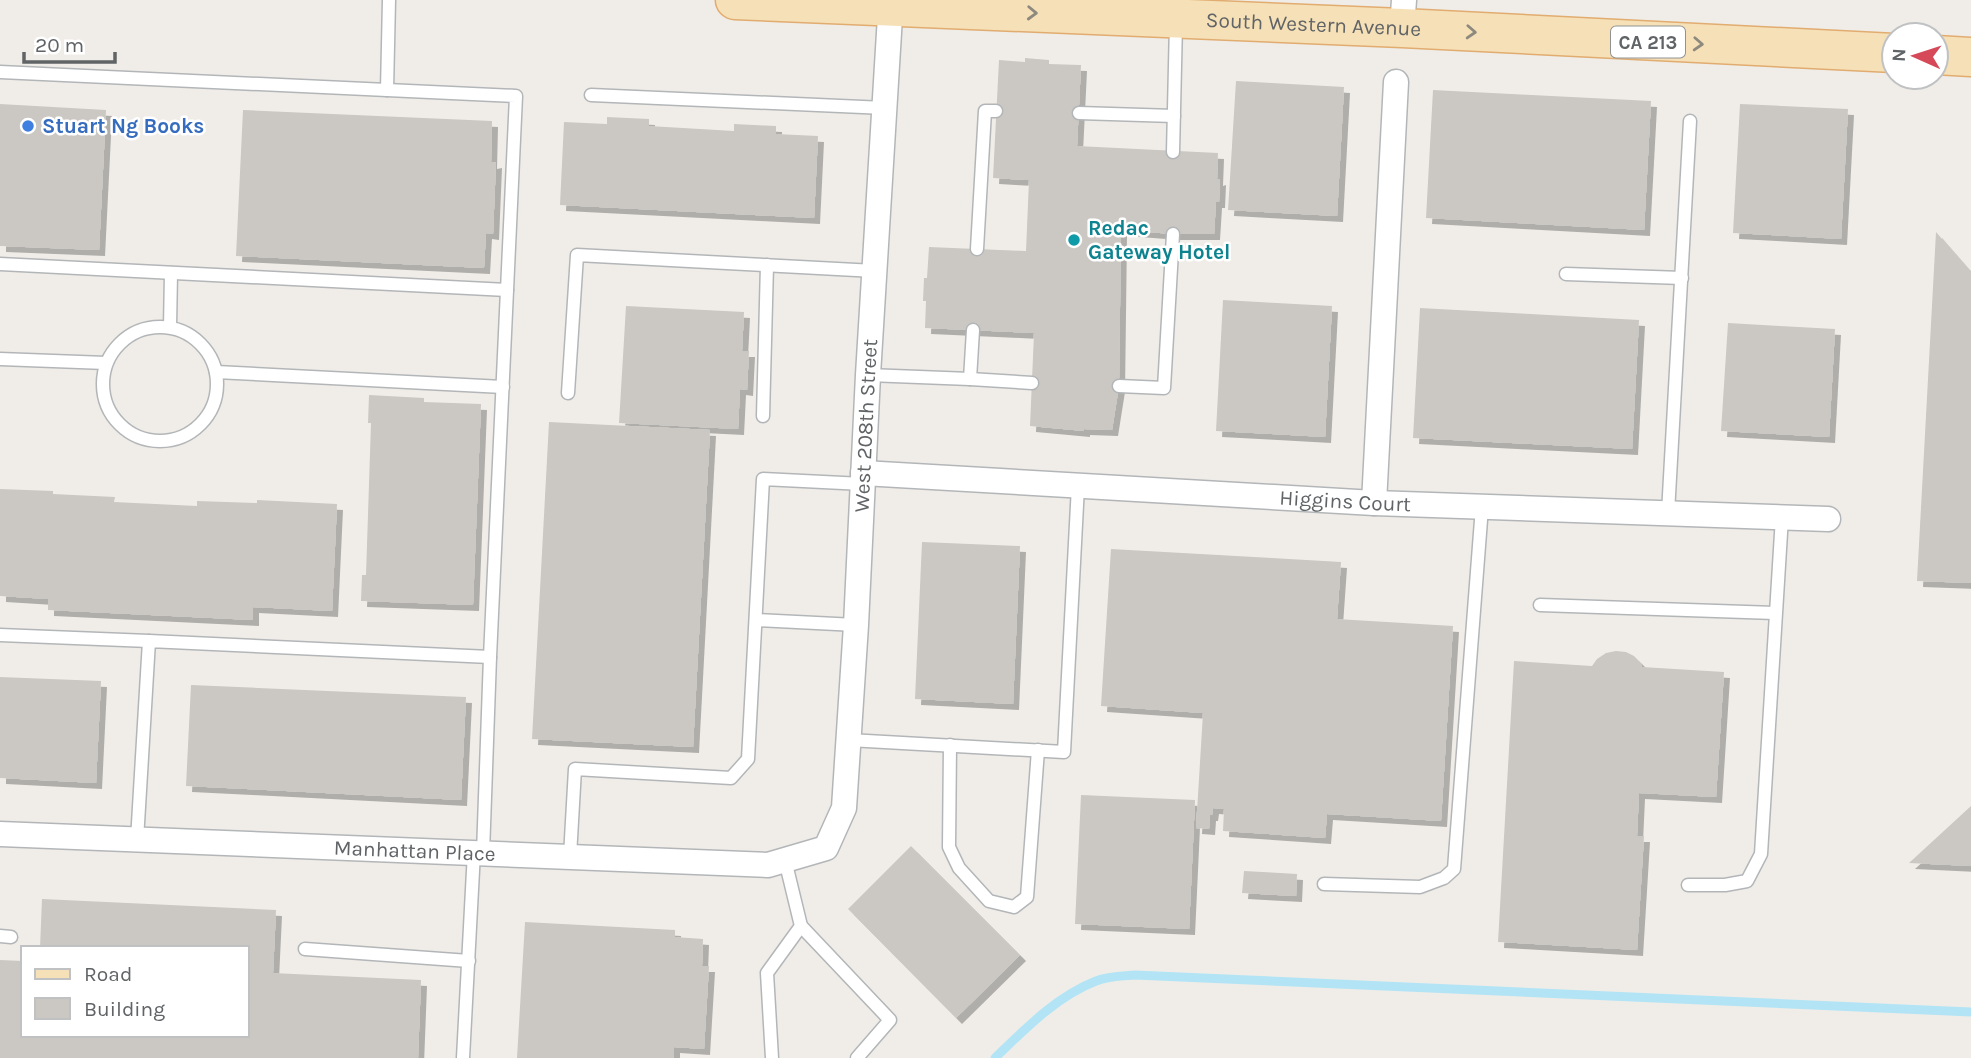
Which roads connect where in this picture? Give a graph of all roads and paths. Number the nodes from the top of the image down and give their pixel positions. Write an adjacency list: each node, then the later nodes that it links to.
1 (389, 0): 11 (lane)
2 (735, 0): 3 (main road, South Western Avenue / CA 213)
3 (891, 4): 5 (main road, South Western Avenue / CA 213, one-way to 5); 13 (street, West 208th Street)
4 (1403, 14): 5 (main road, South Western Avenue / CA 213); 6 (main road, South Western Avenue / CA 213, one-way to 6)
5 (1176, 19): 16 (lane)
6 (1880, 52)
7 (1950, 56): 8 (main road)
8 (1971, 57)
9 (0, 72): 11 (lane)
10 (1395, 82): 42 (street)
11 (387, 90): 27 (lane)
12 (591, 95): 13 (lane)
13 (885, 108): 23 (street, West 208th Street)
14 (996, 111): 20 (lane)
15 (1079, 113): 16 (lane)
16 (1174, 116): 18 (lane)
17 (1690, 121): 26 (lane)
18 (1173, 152)
19 (1173, 233): 36 (lane)
20 (977, 249)
21 (0, 264): 24 (lane)
22 (767, 265): 23 (lane); 38 (lane); 39 (lane)
23 (875, 271): 33 (street, West 208th Street)
24 (171, 273): 27 (lane); 28 (lane)
25 (1566, 274): 26 (lane)
26 (1682, 278): 44 (lane)
27 (507, 290): 37 (lane)
28 (170, 327): 31 (lane); 32 (lane)
29 (973, 330): 34 (lane)
30 (0, 359): 31 (lane)
31 (106, 363): 32 (lane)
32 (216, 372): 37 (lane)
33 (868, 375): 34 (lane); 40 (street, West 208th Street)
34 (970, 379): 35 (lane)
35 (1032, 383)
36 (1119, 386)
37 (503, 387): 53 (lane)
38 (568, 393)
39 (763, 416)
40 (863, 478): 41 (street, Higgins Court); 49 (lane); 50 (street, West 208th Street)
41 (1079, 486): 42 (street, Higgins Court); 56 (lane)
42 (1374, 503): 43 (street, Higgins Court)
43 (1482, 507): 44 (street, Higgins Court); 63 (lane)
44 (1668, 513): 45 (street, Higgins Court)
45 (1782, 517): 46 (street, Higgins Court); 48 (lane)
46 (1828, 519)
47 (1540, 605): 48 (lane)
48 (1774, 613): 64 (lane)
49 (756, 620): 50 (lane); 61 (lane)
50 (856, 625): 54 (street, West 208th Street)
51 (0, 635): 52 (lane)
52 (149, 641): 53 (lane); 58 (lane)
53 (490, 657): 60 (lane)
54 (849, 740): 55 (lane); 59 (street, West 208th Street)
55 (950, 745): 56 (lane); 56 (lane)
56 (1038, 750)
57 (0, 834): 58 (street, Manhattan Place)
58 (137, 839): 60 (street, Manhattan Place)
59 (826, 848): 62 (street, Manhattan Place)
60 (479, 852): 61 (street, Manhattan Place); 67 (lane)
61 (570, 856): 62 (street, Manhattan Place)
62 (785, 860): 65 (lane)
63 (1324, 884)
64 (1688, 885)
65 (801, 926): 69 (lane); 70 (lane)
66 (305, 950): 67 (lane)
67 (468, 961): 68 (lane)
68 (463, 1058)
69 (772, 1058)
70 (857, 1058)

